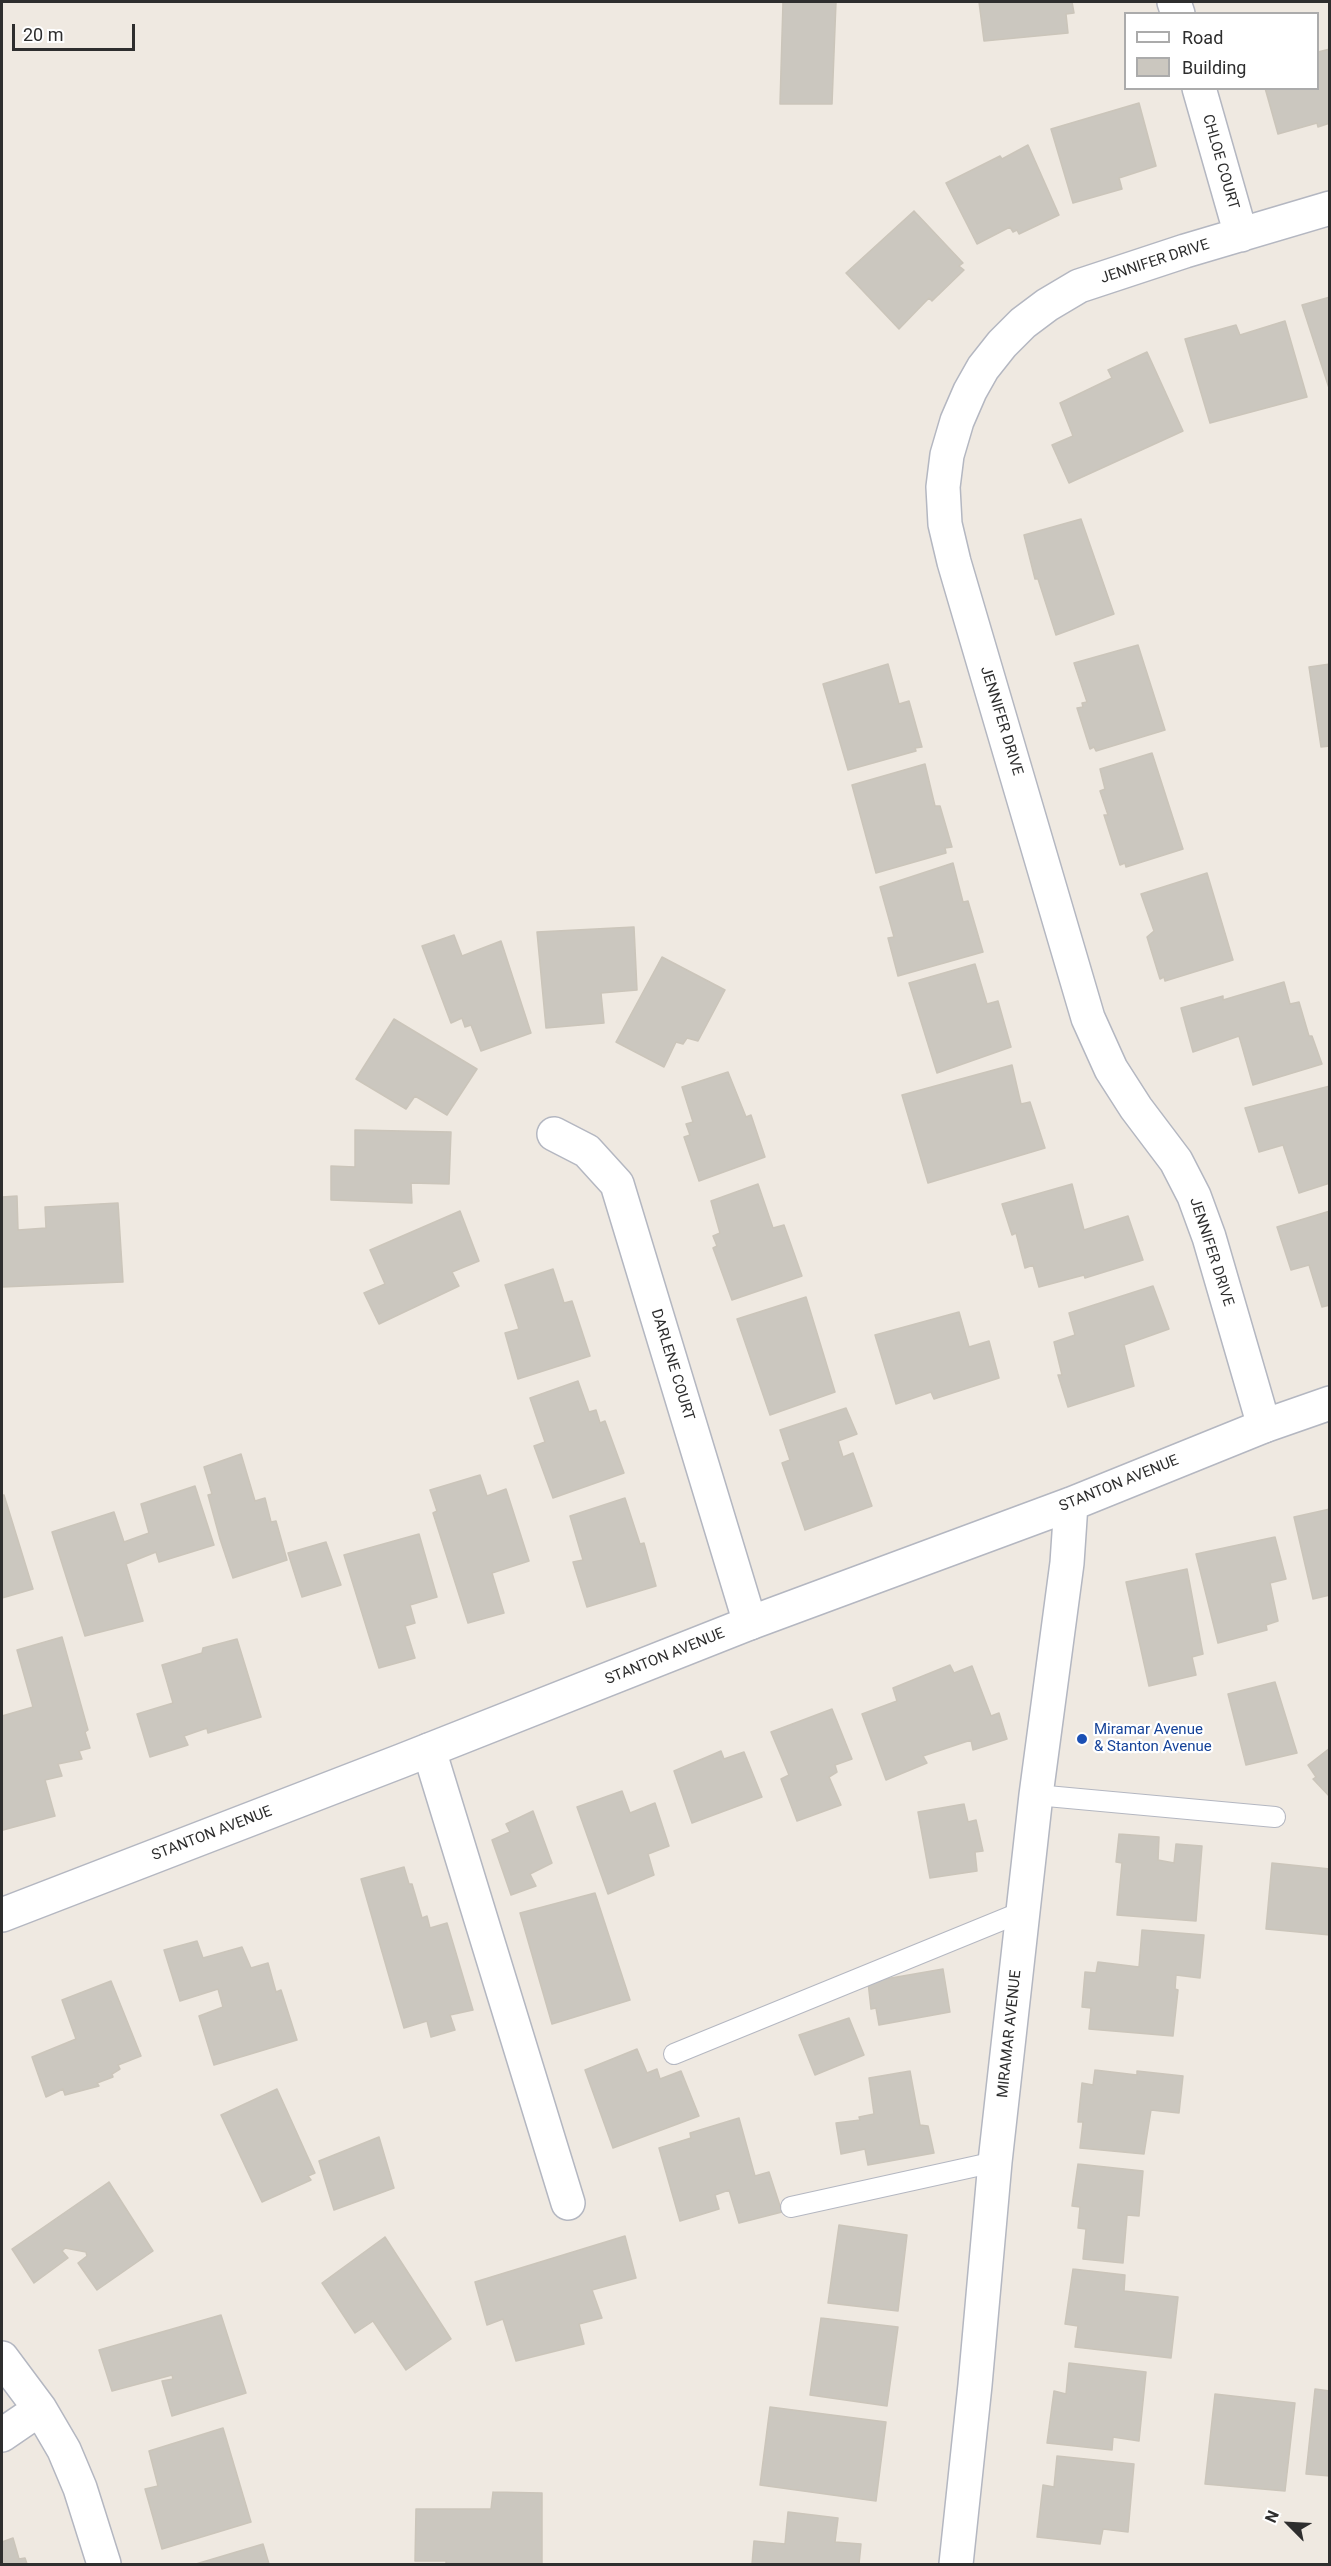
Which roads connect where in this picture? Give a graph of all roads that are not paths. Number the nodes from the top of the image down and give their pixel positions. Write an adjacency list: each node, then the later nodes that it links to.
1 (1200, 90): 3 (street, CHLOE COURT)
2 (1329, 208): 3 (street, JENNIFER DRIVE)
3 (1241, 235): 6 (street, JENNIFER DRIVE)
4 (554, 1134): 8 (street, DARLENE COURT)
5 (1329, 1402): 6 (street, STANTON AVENUE)
6 (1264, 1426): 7 (street, STANTON AVENUE)
7 (1071, 1504): 8 (street, STANTON AVENUE); 10 (street, MIRAMAR AVENUE)
8 (750, 1623): 9 (street, STANTON AVENUE)
9 (429, 1750): 13 (street, STANTON AVENUE); 16 (street)
10 (1036, 1795): 11 (lane); 12 (street, MIRAMAR AVENUE)
11 (1275, 1816)
12 (1024, 1911): 14 (lane); 15 (street, MIRAMAR AVENUE)
13 (2, 1915)
14 (674, 2054)
15 (995, 2162): 17 (lane); 22 (street, MIRAMAR AVENUE)
16 (568, 2203)
17 (791, 2206)
18 (2, 2358): 19 (street)
19 (40, 2409): 20 (street); 21 (street)
20 (2, 2435)
21 (104, 2565)
22 (956, 2565)

